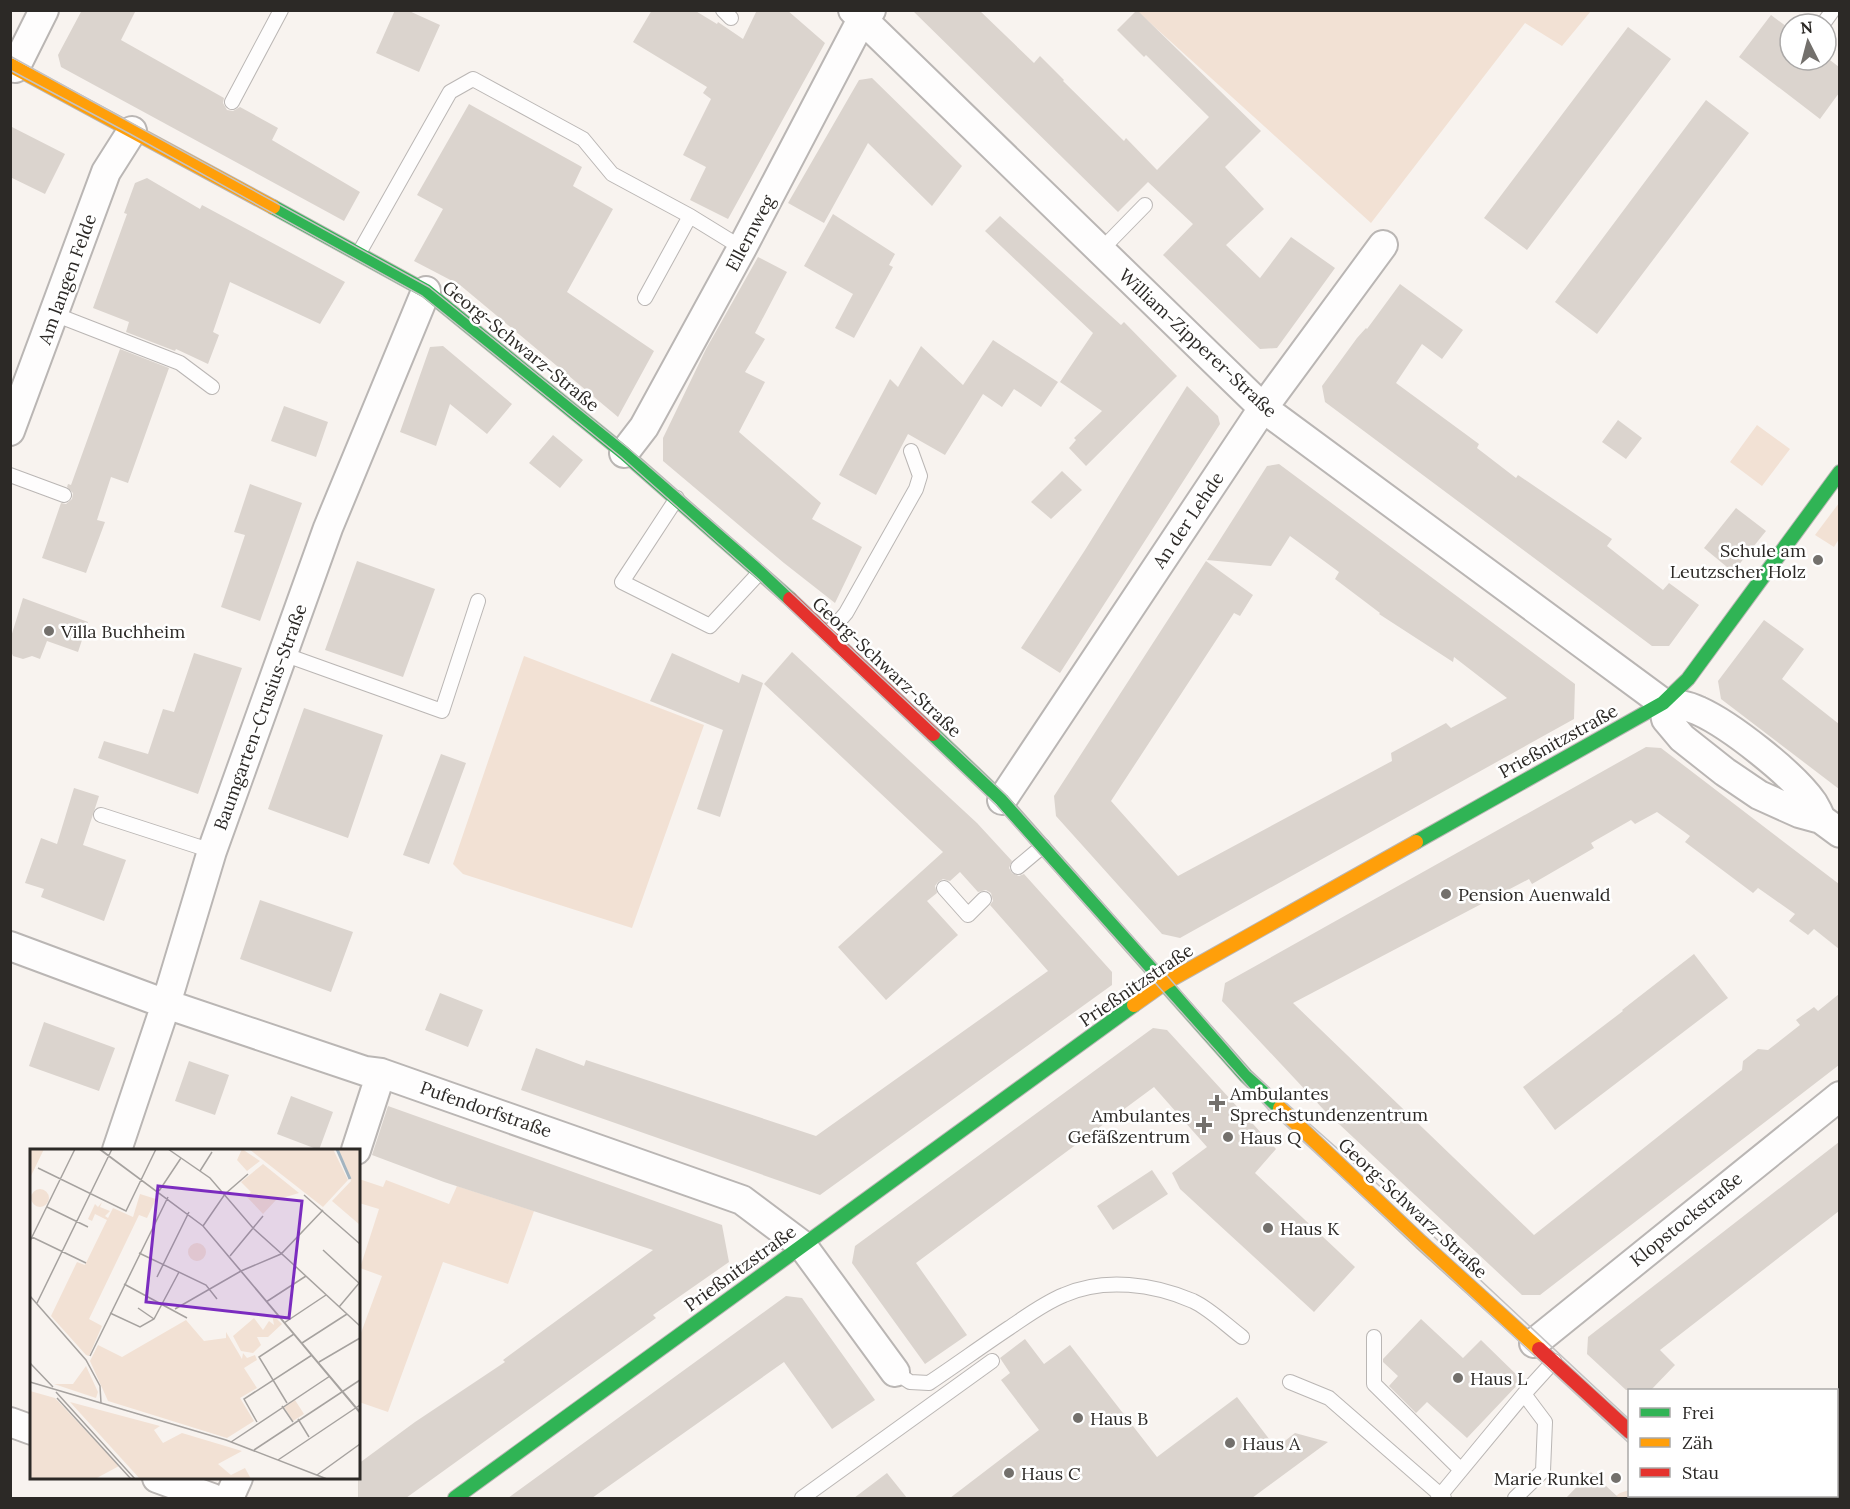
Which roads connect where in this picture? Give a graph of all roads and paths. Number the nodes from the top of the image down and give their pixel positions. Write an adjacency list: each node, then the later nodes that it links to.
1 (44, 10): 4 (street)
2 (281, 10): 5 (lane)
3 (862, 13): 10 (street, Ellernweg); 11 (street, William-Zipperer-Straße)
4 (13, 67): 6 (street, Georg-Schwarz-Straße)
5 (232, 102)
6 (132, 131): 12 (street, Georg-Schwarz-Straße); 15 (street, Am langen Felde)
7 (1145, 206): 11 (lane)
8 (690, 216): 10 (lane); 12 (lane); 14 (lane)
9 (1383, 245): 17 (street, An der Lehde)
10 (742, 248): 20 (street, Ellernweg)
11 (1101, 250): 17 (street, William-Zipperer-Straße)
12 (359, 254): 13 (street, Georg-Schwarz-Straße)
13 (426, 291): 20 (street, Georg-Schwarz-Straße); 28 (street, Baumgarten-Crusius-Straße)
14 (645, 298)
15 (54, 314): 16 (lane); 18 (street, Am langen Felde)
16 (212, 387)
17 (1263, 408): 29 (street, William-Zipperer-Straße); 30 (street, An der Lehde)
18 (10, 431)
19 (911, 451): 27 (lane)
20 (624, 453): 24 (street, Georg-Schwarz-Straße)
21 (1839, 472): 29 (street, Prießnitzstraße)
22 (10, 475): 23 (lane)
23 (64, 495)
24 (677, 498): 25 (street, Georg-Schwarz-Straße); 25 (lane)
25 (760, 572): 27 (street, Georg-Schwarz-Straße)
26 (478, 601): 28 (lane)
27 (828, 634): 30 (street, Georg-Schwarz-Straße)
28 (283, 654): 34 (street, Baumgarten-Crusius-Straße)
29 (1663, 703): 32 (street, William-Zipperer-Straße); 39 (street, Prießnitzstraße)
30 (1002, 800): 33 (street, Georg-Schwarz-Straße)
31 (101, 815): 34 (lane)
32 (1830, 826)
33 (1043, 846): 35 (lane); 39 (street, Georg-Schwarz-Straße)
34 (212, 851): 40 (street, Baumgarten-Crusius-Straße)
35 (1018, 867)
36 (944, 888): 37 (lane)
37 (984, 899)
38 (10, 946): 40 (street, Pufendorfstraße)
39 (1165, 983): 45 (street, Prießnitzstraße); 48 (street, Georg-Schwarz-Straße)
40 (166, 1004): 41 (street, Pufendorfstraße); 43 (street, Baumgarten-Crusius-Straße)
41 (381, 1073): 44 (street); 45 (street, Pufendorfstraße)
42 (1839, 1096): 48 (street, Klopstockstraße)
43 (117, 1149)
44 (356, 1149)
45 (802, 1245): 50 (street, Pufendorfstraße); 61 (street, Prießnitzstraße)
46 (1374, 1336): 56 (lane)
47 (1242, 1337): 50 (lane)
48 (1544, 1352): 52 (lane); 55 (street, Georg-Schwarz-Straße)
49 (992, 1360): 62 (lane)
50 (895, 1372)
51 (1290, 1382): 63 (lane)
52 (1524, 1394): 56 (lane); 64 (lane)
53 (10, 1422): 54 (street)
54 (30, 1429)
55 (1628, 1431)
56 (1461, 1470): 63 (lane)
57 (160, 1479): 59 (street)
58 (238, 1479): 60 (street)
59 (213, 1498)
60 (229, 1498)
61 (455, 1498)
62 (802, 1498)
63 (1440, 1498)
64 (1515, 1498)

